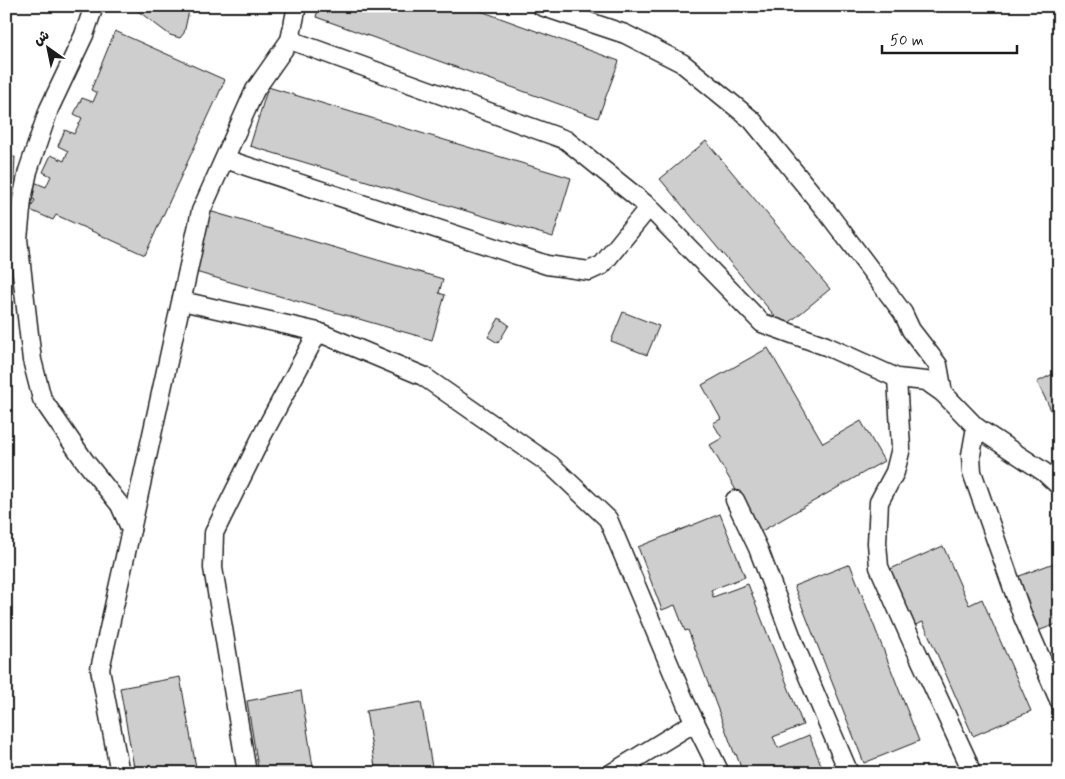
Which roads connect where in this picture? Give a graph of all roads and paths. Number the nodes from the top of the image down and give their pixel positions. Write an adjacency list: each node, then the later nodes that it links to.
1 (94, 6): 14 (street)
2 (297, 6): 4 (street)
3 (541, 6): 10 (street)
4 (290, 40): 5 (street); 6 (street)
5 (225, 159): 6 (street); 7 (street)
6 (649, 207): 9 (street)
7 (182, 301): 8 (street); 14 (street)
8 (318, 332): 16 (street); 19 (street)
9 (897, 378): 10 (street); 22 (street)
10 (943, 393): 11 (street)
11 (976, 427): 12 (street); 15 (street)
12 (1059, 486)
13 (735, 500): 21 (street)
14 (131, 530): 18 (street)
15 (1059, 700)
16 (695, 722): 17 (street); 20 (street)
17 (616, 772)
18 (120, 773)
19 (247, 773)
20 (720, 773)
21 (849, 773)
22 (972, 773)

